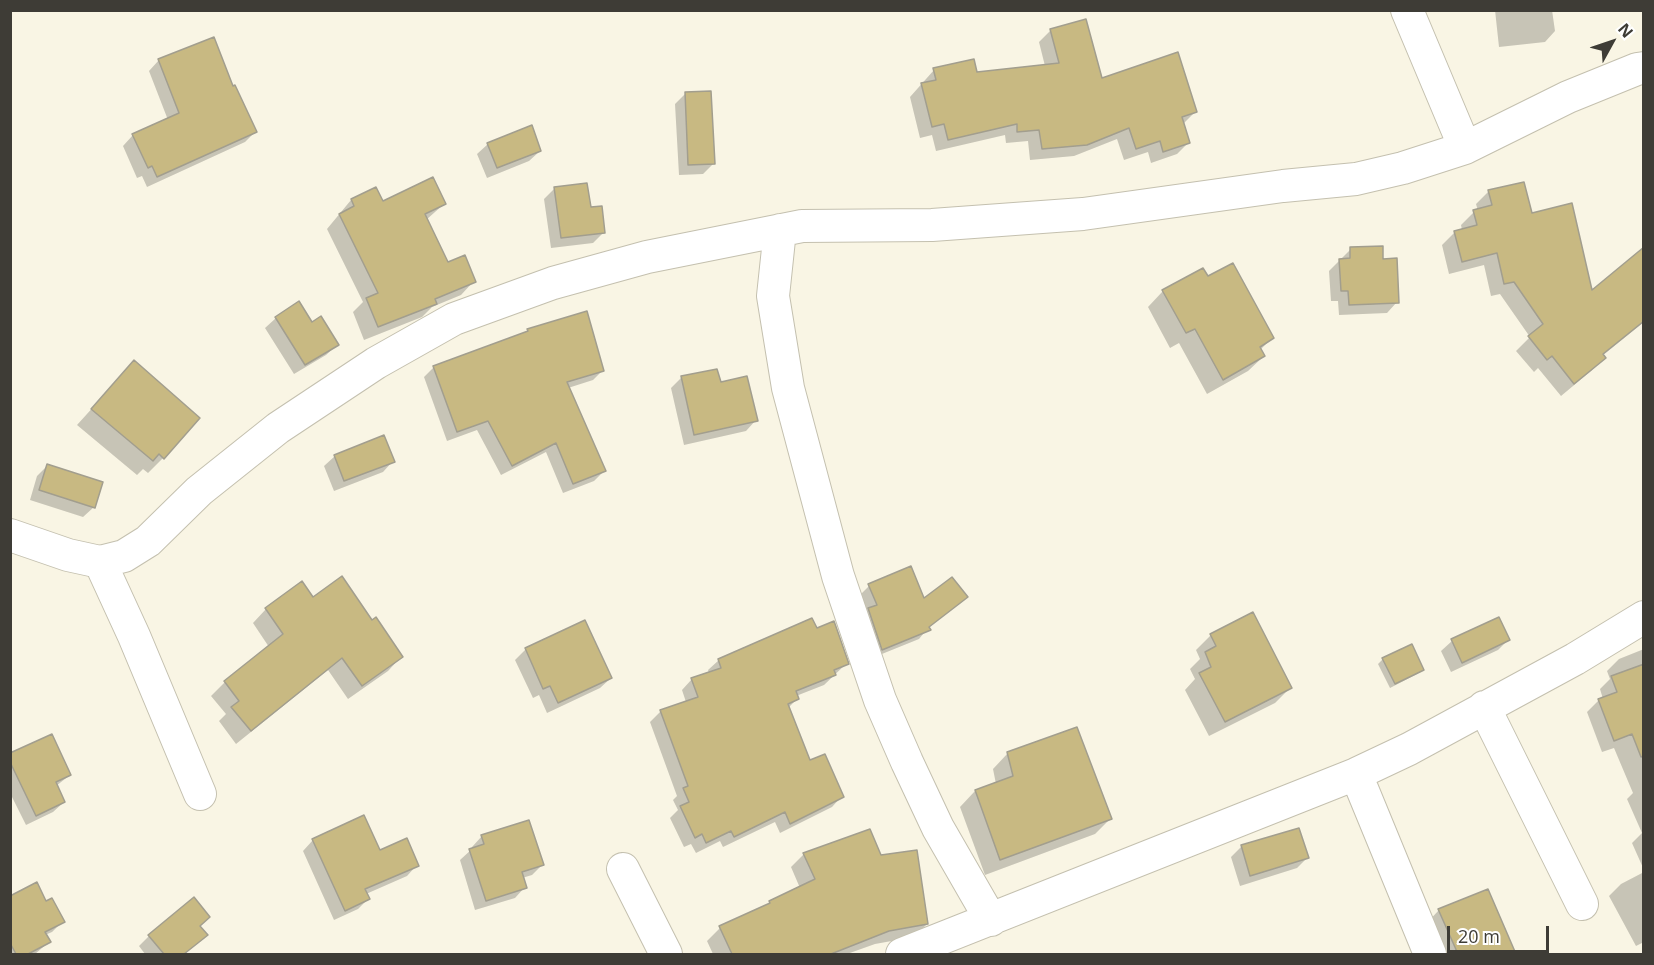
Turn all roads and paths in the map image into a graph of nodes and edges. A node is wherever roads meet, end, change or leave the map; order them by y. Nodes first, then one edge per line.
1 (1407, 10) edge
2 (1644, 68) edge
3 (1465, 147) junction
4 (780, 230) junction
5 (10, 535) edge
6 (100, 562) junction
7 (1644, 618) edge
8 (1484, 707) junction
9 (1356, 774) junction
10 (200, 794) dead end
11 (623, 869) dead end
12 (1582, 904) dead end
13 (991, 920) junction
14 (666, 954) edge
15 (902, 954) edge
16 (1430, 954) edge

1 - 3 street
2 - 3 street
3 - 4 street
4 - 6 street
4 - 13 street
5 - 6 street
6 - 10 street
7 - 8 street
8 - 9 street
8 - 12 street
9 - 13 street
9 - 16 street
11 - 14 street
13 - 15 street

